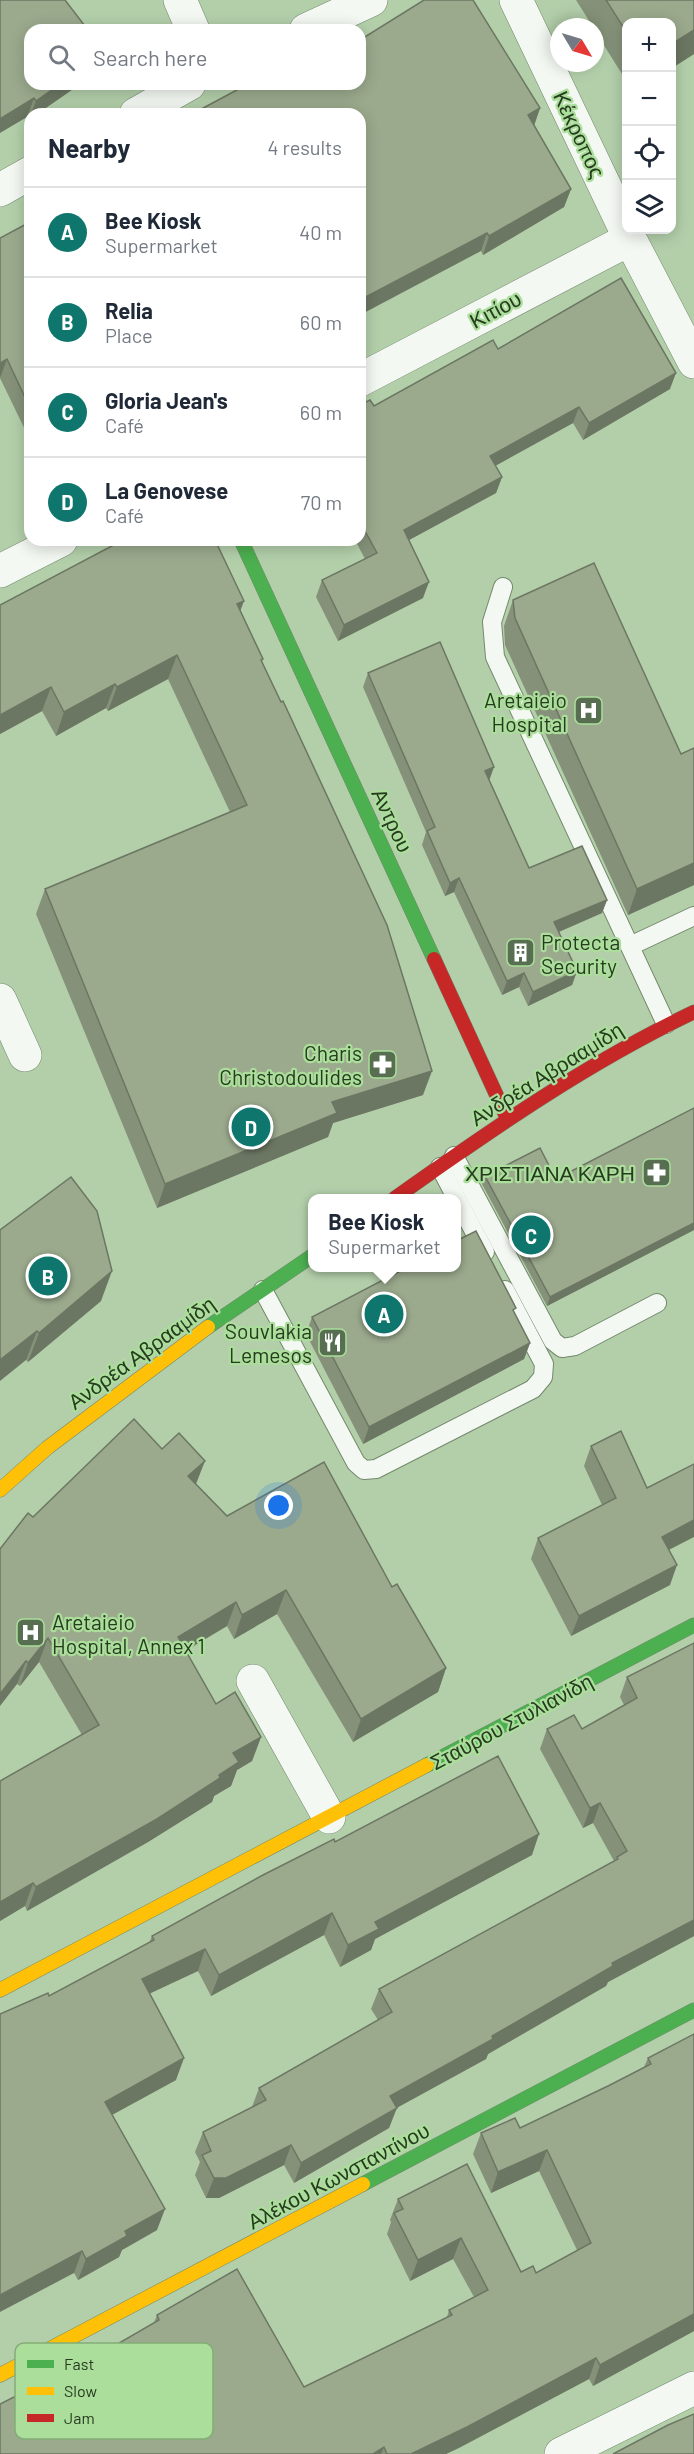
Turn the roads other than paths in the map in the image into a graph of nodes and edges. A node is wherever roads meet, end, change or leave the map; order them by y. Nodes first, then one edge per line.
1 (180, 0) edge
2 (371, 0) edge
3 (516, 0) edge
4 (190, 24) edge
5 (319, 24) edge
6 (178, 90) edge
7 (147, 108) edge
8 (24, 176) edge
9 (0, 190) edge
10 (630, 239) junction
11 (694, 362) edge
12 (366, 377) edge
13 (50, 546) edge
14 (244, 546) edge
15 (0, 572) edge
16 (503, 587) dead end
17 (694, 916) edge
18 (630, 946) junction
19 (0, 1000) edge
20 (694, 1012) edge
21 (666, 1024) junction
22 (24, 1055) dead end
23 (507, 1118) junction
24 (447, 1162) junction
25 (401, 1194) edge
26 (308, 1259) edge
27 (263, 1290) junction
28 (657, 1303) dead end
29 (0, 1490) edge
30 (694, 1625) edge
31 (253, 1681) dead end
32 (329, 1817) junction
33 (0, 1990) edge
34 (694, 2010) edge
35 (61, 2343) edge
36 (15, 2367) edge
37 (0, 2375) edge
38 (694, 2388) edge
39 (561, 2454) edge

1 - 4 street
2 - 5 street
3 - 10 street, Κέκροπος
6 - 7 street
8 - 9 street
10 - 11 street, Κέκροπος
10 - 12 street, Κιτίου
13 - 15 street
14 - 23 street, Αντρου
16 - 18 lane
17 - 18 lane
18 - 21 lane
19 - 22 street
20 - 21 street, Ανδρέα Αβρααμίδη
21 - 23 street, Ανδρέα Αβρααμίδη
23 - 24 street, Ανδρέα Αβρααμίδη
24 - 25 street, Ανδρέα Αβρααμίδη
24 - 27 lane
24 - 28 lane
26 - 27 street, Ανδρέα Αβρααμίδη
27 - 29 street, Ανδρέα Αβρααμίδη
30 - 32 street, Σταύρου Στυλιανίδη
31 - 32 street
32 - 33 street, Σταύρου Στυλιανίδη
34 - 35 street, Αλέκου Κωνσταντίνου
36 - 37 street, Αλέκου Κωνσταντίνου
38 - 39 street

